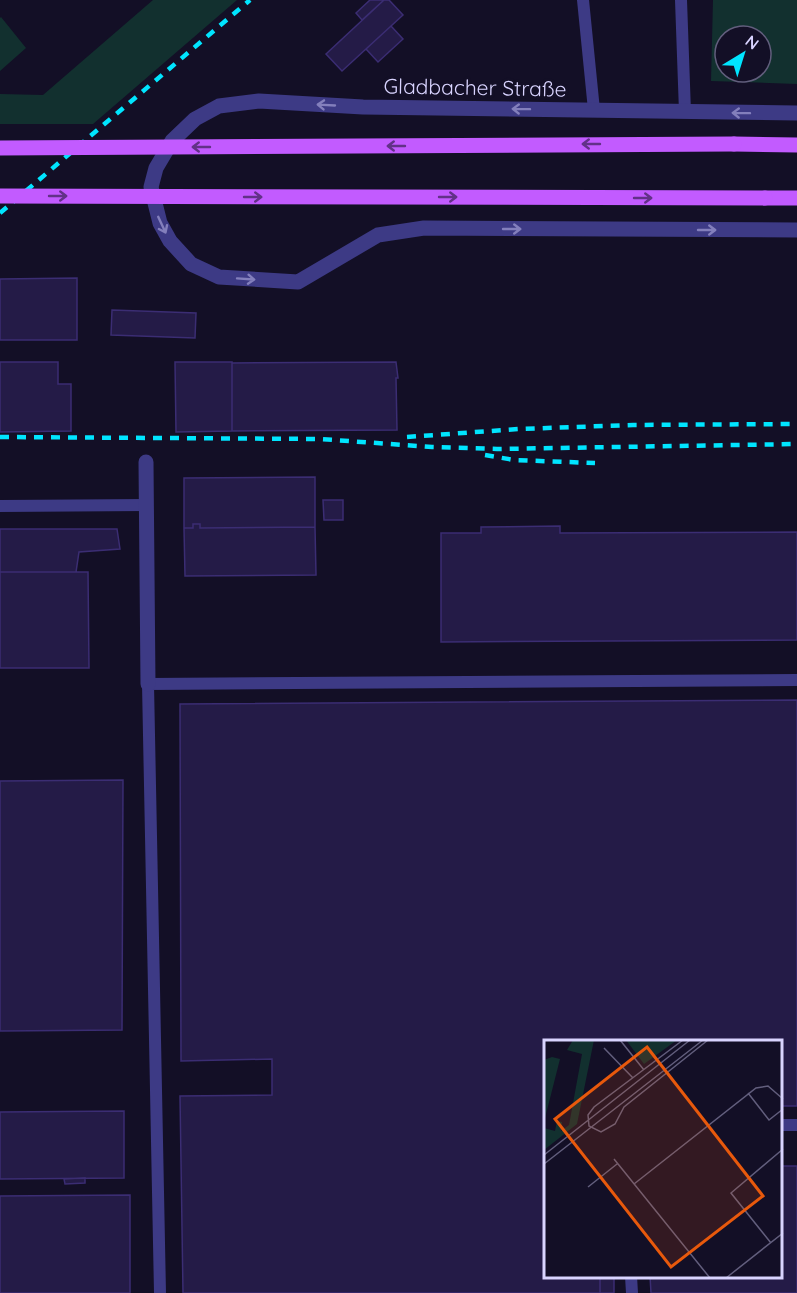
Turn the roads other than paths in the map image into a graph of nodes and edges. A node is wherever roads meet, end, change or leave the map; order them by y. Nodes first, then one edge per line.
1 (583, 0) edge
2 (681, 0) edge
3 (594, 110) junction
4 (685, 112) junction
5 (797, 113) edge
6 (797, 145) edge
7 (0, 148) edge
8 (0, 196) edge
9 (797, 198) edge
10 (797, 230) edge
11 (146, 462) dead end
12 (147, 505) junction
13 (0, 506) edge
14 (797, 680) edge
15 (148, 684) junction
16 (160, 1293) edge

1 - 3 lane
2 - 4 lane
3 - 4 street, Gladbacher Straße
3 -> 10 street, Gladbacher Straße
5 -> 4 street, Gladbacher Straße
6 -> 7 main road, bridge
8 -> 9 main road, bridge
11 - 12 street
12 - 13 lane
12 - 15 street
14 - 15 lane
15 - 16 lane

